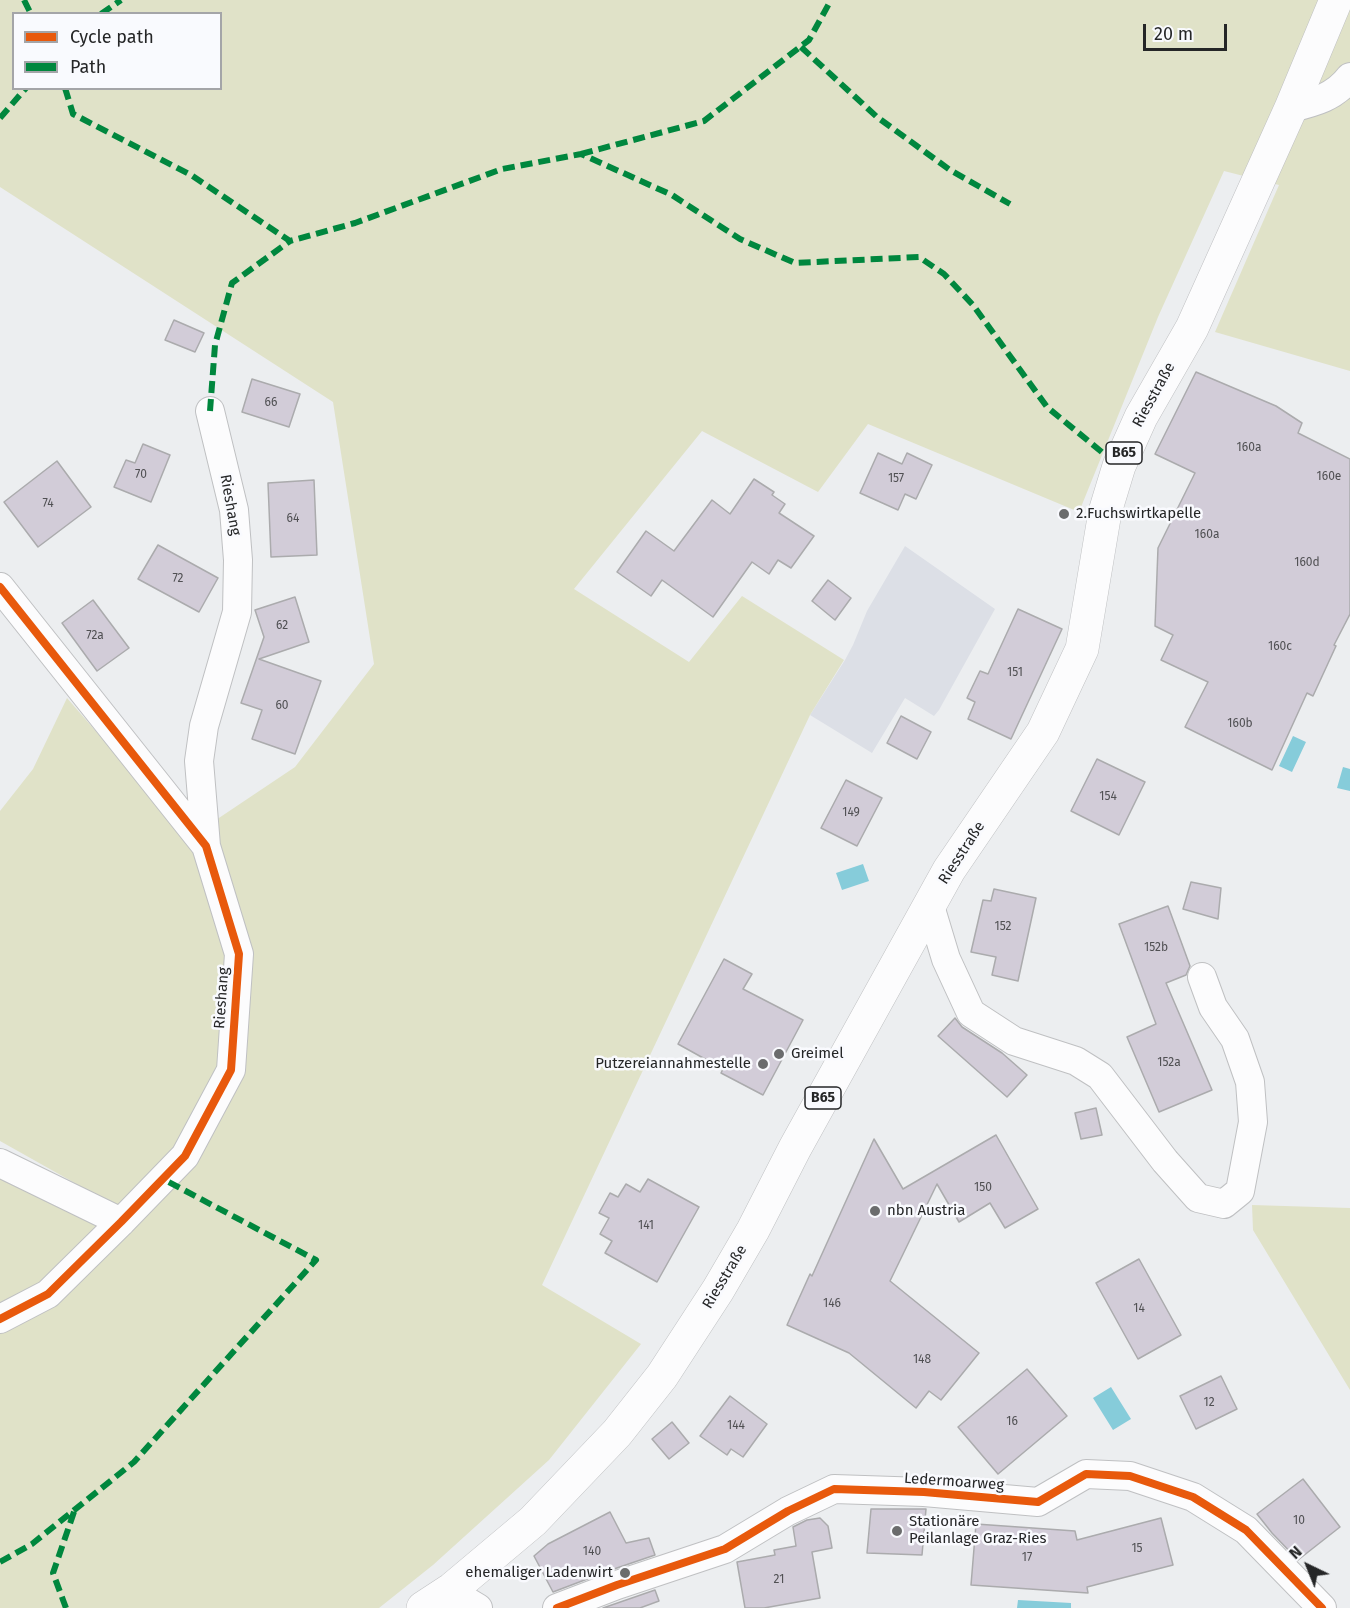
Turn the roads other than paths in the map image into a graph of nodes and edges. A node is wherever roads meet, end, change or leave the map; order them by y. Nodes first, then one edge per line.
1 (1336, 0) edge
2 (1350, 76) edge
3 (1291, 108) junction
4 (210, 411) dead end
5 (0, 587) edge
6 (11, 616) edge
7 (206, 846) junction
8 (930, 906) junction
9 (1202, 977) dead end
10 (0, 1163) edge
11 (121, 1222) junction
12 (0, 1319) edge
13 (452, 1589) junction
14 (423, 1608) edge
15 (478, 1608) edge
16 (557, 1608) edge
17 (1322, 1608) edge

1 - 3 main road, Riesstraße / B65
2 - 3 street
3 - 8 main road, Riesstraße / B65
4 - 7 street, Rieshang
5 - 6 street, Rieshang
6 - 7 street, Rieshang
7 - 11 street, Rieshang
8 - 9 street
8 - 13 main road, Riesstraße / B65
10 - 11 street
11 - 12 street, Rieshang
13 - 14 main road, Riesstraße / B65
13 - 15 street
16 - 17 street, Ledermoarweg

